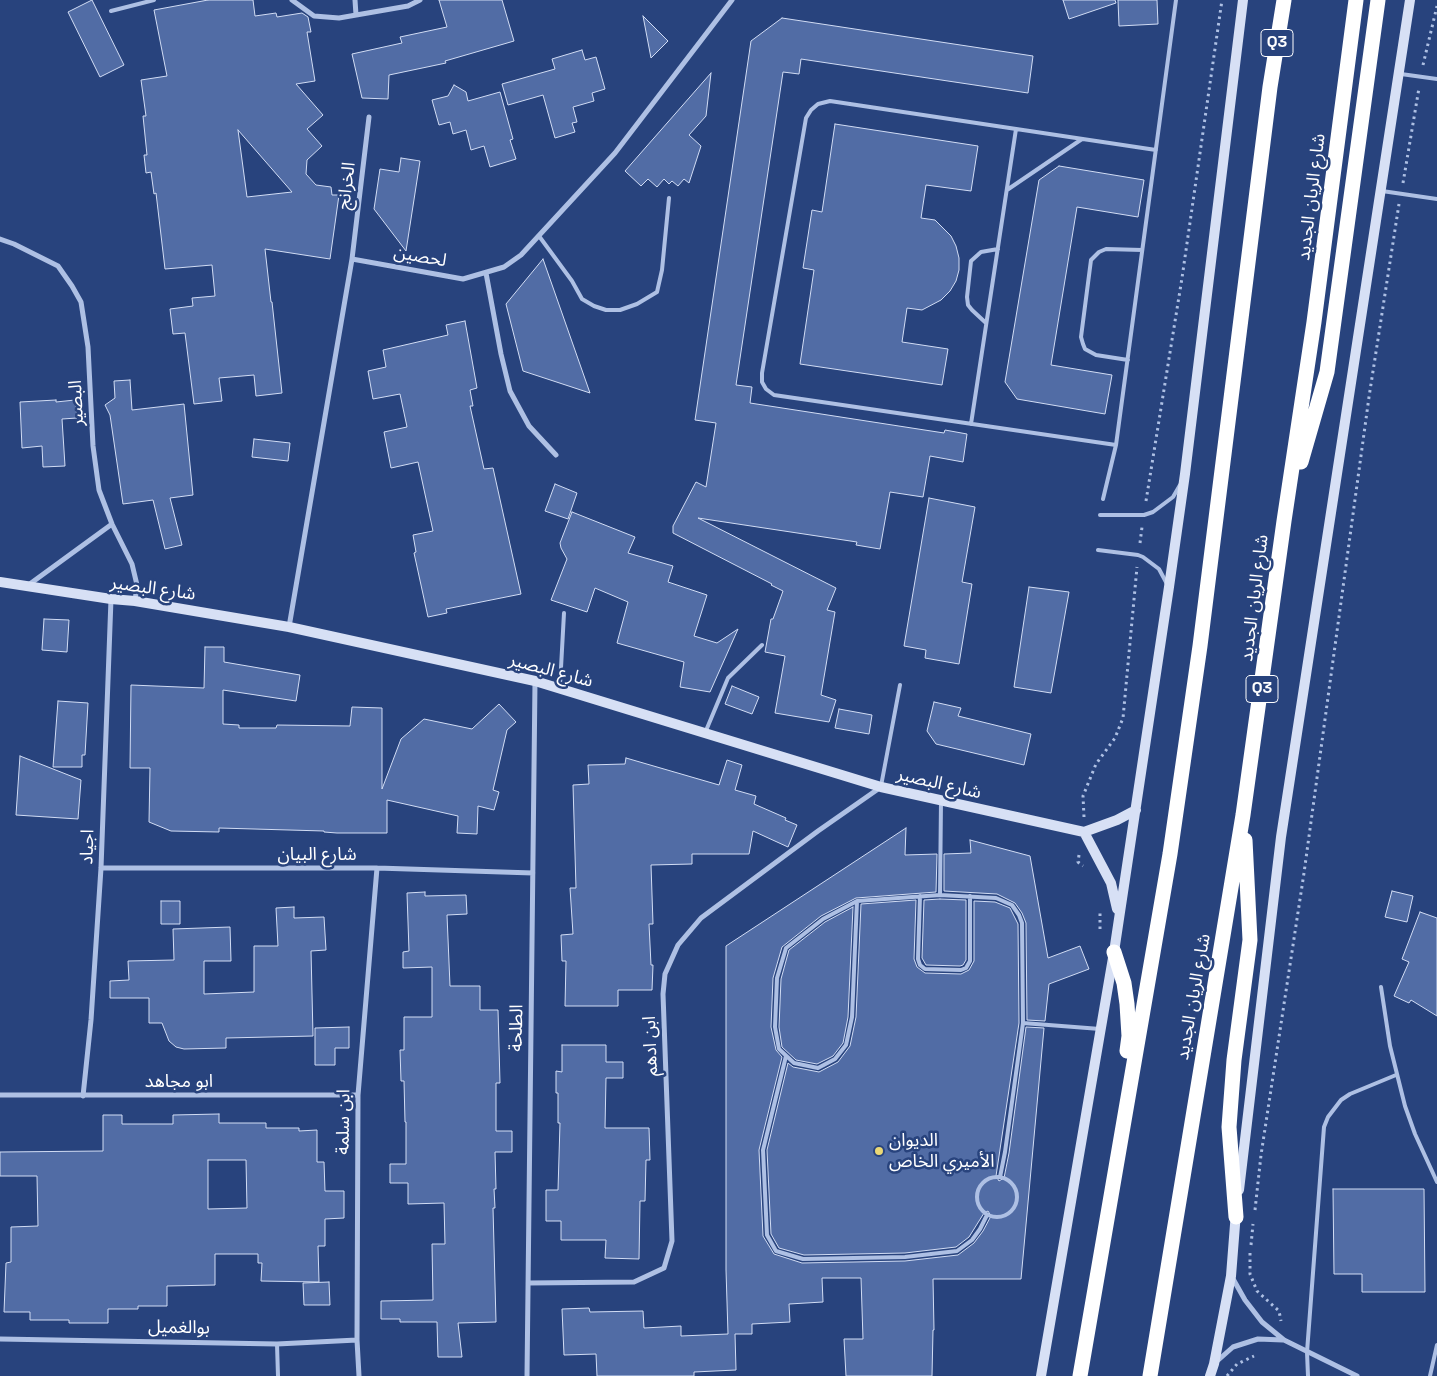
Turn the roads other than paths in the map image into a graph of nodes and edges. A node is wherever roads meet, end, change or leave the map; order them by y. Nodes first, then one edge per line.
1 (154, 0) edge
2 (292, 0) edge
3 (355, 0) edge
4 (420, 0) edge
5 (732, 0) edge
6 (1176, 0) edge
7 (1243, 0) edge
8 (1278, 0) edge
9 (1284, 0) edge
10 (1356, 0) edge
11 (1378, 0) edge
12 (1410, 0) edge
13 (111, 11) dead end
14 (356, 16) junction
15 (1398, 74) junction
16 (1437, 79) edge
17 (1270, 87) junction
18 (369, 117) dead end
19 (1016, 129) junction
20 (1082, 139) junction
21 (1156, 150) junction
22 (1006, 190) junction
23 (1380, 191) junction
24 (669, 198) dead end
25 (1437, 199) edge
26 (539, 236) junction
27 (0, 239) edge
28 (998, 249) junction
29 (1142, 250) junction
30 (352, 258) junction
31 (486, 273) junction
32 (986, 324) junction
33 (1128, 360) junction
34 (971, 424) junction
35 (1116, 445) junction
36 (556, 455) dead end
37 (1185, 474) junction
38 (1103, 498) dead end
39 (1100, 514) dead end
40 (1284, 521) junction
41 (112, 524) junction
42 (1098, 550) dead end
43 (0, 582) edge
44 (26, 586) junction
45 (1169, 587) junction
46 (111, 599) junction
47 (135, 601) junction
48 (564, 613) dead end
49 (288, 627) junction
50 (762, 645) dead end
51 (535, 681) junction
52 (900, 685) dead end
53 (560, 689) junction
54 (705, 733) junction
55 (881, 787) junction
56 (941, 801) junction
57 (1136, 810) junction
58 (1244, 815) junction
59 (1084, 832) junction
60 (101, 868) junction
61 (377, 868) junction
62 (533, 873) junction
63 (940, 894) junction
64 (920, 896) junction
65 (970, 896) junction
66 (857, 901) junction
67 (1118, 914) junction
68 (1114, 952) junction
69 (1381, 987) dead end
70 (1023, 1022) junction
71 (1100, 1029) junction
72 (786, 1056) junction
73 (1396, 1075) junction
74 (0, 1095) edge
75 (358, 1095) junction
76 (83, 1096) junction
77 (1000, 1176) junction
78 (1437, 1182) edge
79 (1109, 1207) junction
80 (987, 1215) junction
81 (1236, 1217) junction
82 (1231, 1276) junction
83 (528, 1283) junction
84 (0, 1339) edge
85 (357, 1340) junction
86 (1284, 1340) junction
87 (277, 1344) junction
88 (1437, 1345) edge
89 (1307, 1352) junction
90 (1214, 1364) junction
91 (278, 1376) edge
92 (359, 1376) edge
93 (527, 1376) edge
94 (1041, 1376) edge
95 (1080, 1376) edge
96 (1150, 1376) edge
97 (1210, 1376) edge
98 (1308, 1376) edge
99 (1357, 1376) edge
100 (1430, 1376) edge

1 - 13 lane
2 - 14 street
3 - 14 street
4 - 14 street
5 - 26 street, لحصين
6 - 21 lane
7 - 37 street
8 - 17 highway
9 - 17 highway, Q3
10 - 40 highway, شارع الريان الجديد / Q3
11 - 40 highway
12 - 15 street
15 - 16 lane
15 - 23 street
17 - 79 highway, Q3
18 - 30 street, الخرانج
19 - 20 lane
19 - 22 lane
19 - 34 lane
20 - 21 lane
20 - 22 lane
21 - 29 lane
22 - 28 lane
23 - 25 lane
23 - 81 street
24 - 26 lane
26 - 31 street, لحصين
27 - 41 street, البصير
28 - 32 lane
28 - 32 lane
29 - 33 lane
29 - 33 lane
30 - 31 street, لحصين
30 - 49 street
31 - 36 street
32 - 34 lane
33 - 35 lane
34 - 35 lane
35 - 38 lane
37 - 39 lane
37 - 45 street
40 - 58 highway, شارع الريان الجديد / Q3
41 - 44 street
41 - 47 street, البصير
42 - 45 lane
43 - 44 street, شارع البصير
44 - 46 street, شارع البصير
45 - 57 street
46 - 47 street, شارع البصير
46 - 60 street, اجياد
47 - 49 street, شارع البصير
48 - 53 lane
49 - 51 street, شارع البصير
50 - 54 lane
51 - 53 street, شارع البصير
51 - 62 street, الطلحة
52 - 55 lane
53 - 54 street, شارع البصير
54 - 55 street, شارع البصير
55 - 56 street, شارع البصير
55 - 83 street, ابن ادهم
56 - 59 street, شارع البصير
56 - 63 lane
57 - 59 street
57 - 67 street
58 - 81 highway
58 - 96 highway, شارع الريان الجديد / Q3
59 - 67 street
60 - 61 street, شارع البيان
60 - 76 street, اجياد
61 - 62 street, شارع البيان
61 - 75 street, ابن سلمة
62 - 83 street, الطلحة
63 - 64 lane
63 - 65 lane
64 - 65 lane
64 - 66 lane
65 - 70 lane
66 - 72 lane
66 - 72 lane
67 - 68 street
68 - 71 street
68 - 79 highway
69 - 73 lane
70 - 71 lane
70 - 77 lane
71 - 94 street
72 - 80 lane
73 - 78 lane
73 - 89 lane
74 - 76 street, ابو مجاهد
75 - 76 street, ابو مجاهد
75 - 85 street, ابن سلمة
77 - 80 lane
77 - 80 lane
79 - 95 highway, Q3
81 - 82 street
82 - 86 street
82 - 90 street
83 - 93 street, الطلحة
84 - 87 street, بوالغميل
85 - 87 street, بوالغميل
85 - 92 street, ابن سلمة
86 - 89 street
86 - 90 street
87 - 91 lane
88 - 100 lane
89 - 98 lane
89 - 99 street
90 - 97 street

